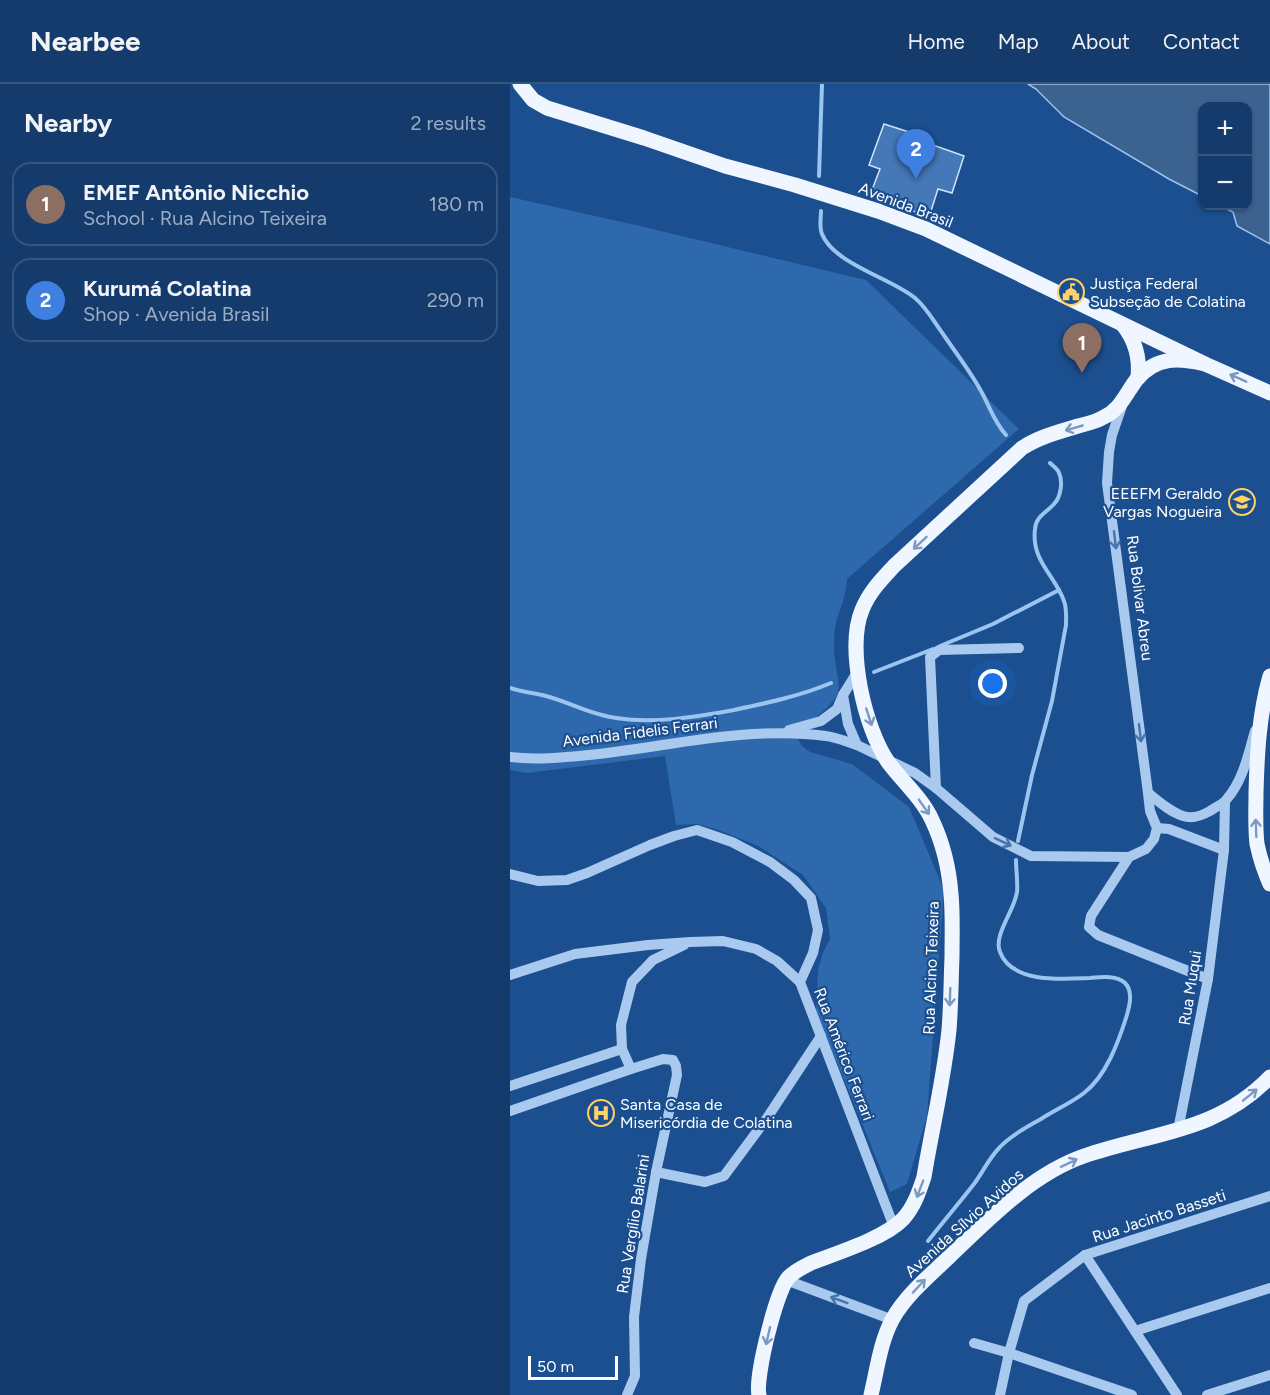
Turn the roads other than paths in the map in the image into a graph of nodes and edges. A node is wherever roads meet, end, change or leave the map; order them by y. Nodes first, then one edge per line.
1 (520, 84) edge
2 (1121, 323) junction
3 (1205, 364) junction
4 (1138, 378) junction
5 (1270, 393) edge
6 (1124, 400) junction
7 (1019, 648) dead end
8 (858, 671) junction
9 (1268, 684) edge
10 (843, 695) junction
11 (774, 734) junction
12 (857, 745) junction
13 (510, 758) edge
14 (888, 761) junction
15 (936, 788) junction
16 (1148, 793) junction
17 (1225, 802) junction
18 (1184, 816) junction
19 (1157, 828) junction
20 (1169, 829) junction
21 (1224, 850) junction
22 (1129, 857) junction
23 (510, 874) edge
24 (1270, 884) edge
25 (690, 942) junction
26 (510, 975) edge
27 (1208, 979) junction
28 (800, 982) junction
29 (821, 1036) junction
30 (622, 1049) junction
31 (631, 1069) junction
32 (1270, 1077) edge
33 (510, 1086) edge
34 (510, 1111) edge
35 (1178, 1130) junction
36 (656, 1172) junction
37 (1270, 1196) edge
38 (894, 1227) junction
39 (1085, 1255) junction
40 (786, 1280) junction
41 (1270, 1288) edge
42 (893, 1320) junction
43 (1135, 1330) junction
44 (974, 1343) dead end
45 (1009, 1353) junction
46 (1270, 1375) edge
47 (627, 1395) edge
48 (759, 1395) edge
49 (871, 1395) edge
50 (1000, 1395) edge
51 (1132, 1395) edge
52 (1177, 1395) edge
53 (1207, 1395) edge

1 - 2 main road, Avenida Brasil
2 - 3 main road, Avenida Brasil
2 - 4 main road
3 - 4 main road, Rua Bolivar Abreu
5 -> 3 main road, Avenida Brasil
4 - 6 main road, Rua Bolivar Abreu
6 -> 8 main road, Rua Alcino Teixeira
6 -> 16 street, Rua Bolivar Abreu
7 - 15 street
8 - 10 street, Avenida Fidelis Ferrari
8 -> 14 main road, Rua Alcino Teixeira
9 - 17 street
24 -> 9 main road
10 - 11 street, Avenida Fidelis Ferrari
10 - 12 street
11 - 12 street, Avenida Fidelis Ferrari
11 - 13 street, Avenida Fidelis Ferrari
12 - 14 street, Avenida Fidelis Ferrari
14 - 15 street, Avenida Fidelis Ferrari
14 -> 38 main road, Rua Alcino Teixeira
15 -> 22 street, Avenida Fidelis Ferrari
16 - 18 street
16 - 19 street, Rua Bolivar Abreu
17 - 18 street
17 - 21 street, Rua Muqui
18 - 20 street
19 - 20 street
19 - 22 street
20 - 21 street
21 - 27 street, Rua Muqui
22 - 27 street
23 - 28 street, Rua Américo Ferrari
25 - 26 street
25 - 28 street
25 - 30 street
27 - 35 street, Rua Muqui
28 - 29 street, Rua Américo Ferrari
29 - 36 street
29 - 38 street, Rua Américo Ferrari
30 - 31 street
30 - 33 street
31 - 34 street
31 - 36 street, Rua Vergílio Balarini
35 -> 32 main road, Avenida Sílvio Avidos
42 -> 35 main road, Avenida Sílvio Avidos
36 - 47 street, Rua Vergílio Balarini
37 - 39 street, Rua Jacinto Basseti
38 - 40 main road, Rua Alcino Teixeira
39 - 43 street
39 - 45 street, Rua Jacinto Basseti
42 -> 40 street
40 -> 48 main road
41 - 43 street
42 - 49 main road, Avenida Sílvio Avidos
43 - 52 street
44 - 45 street
45 - 50 street, Rua Jacinto Basseti
45 - 51 street
46 - 53 street

